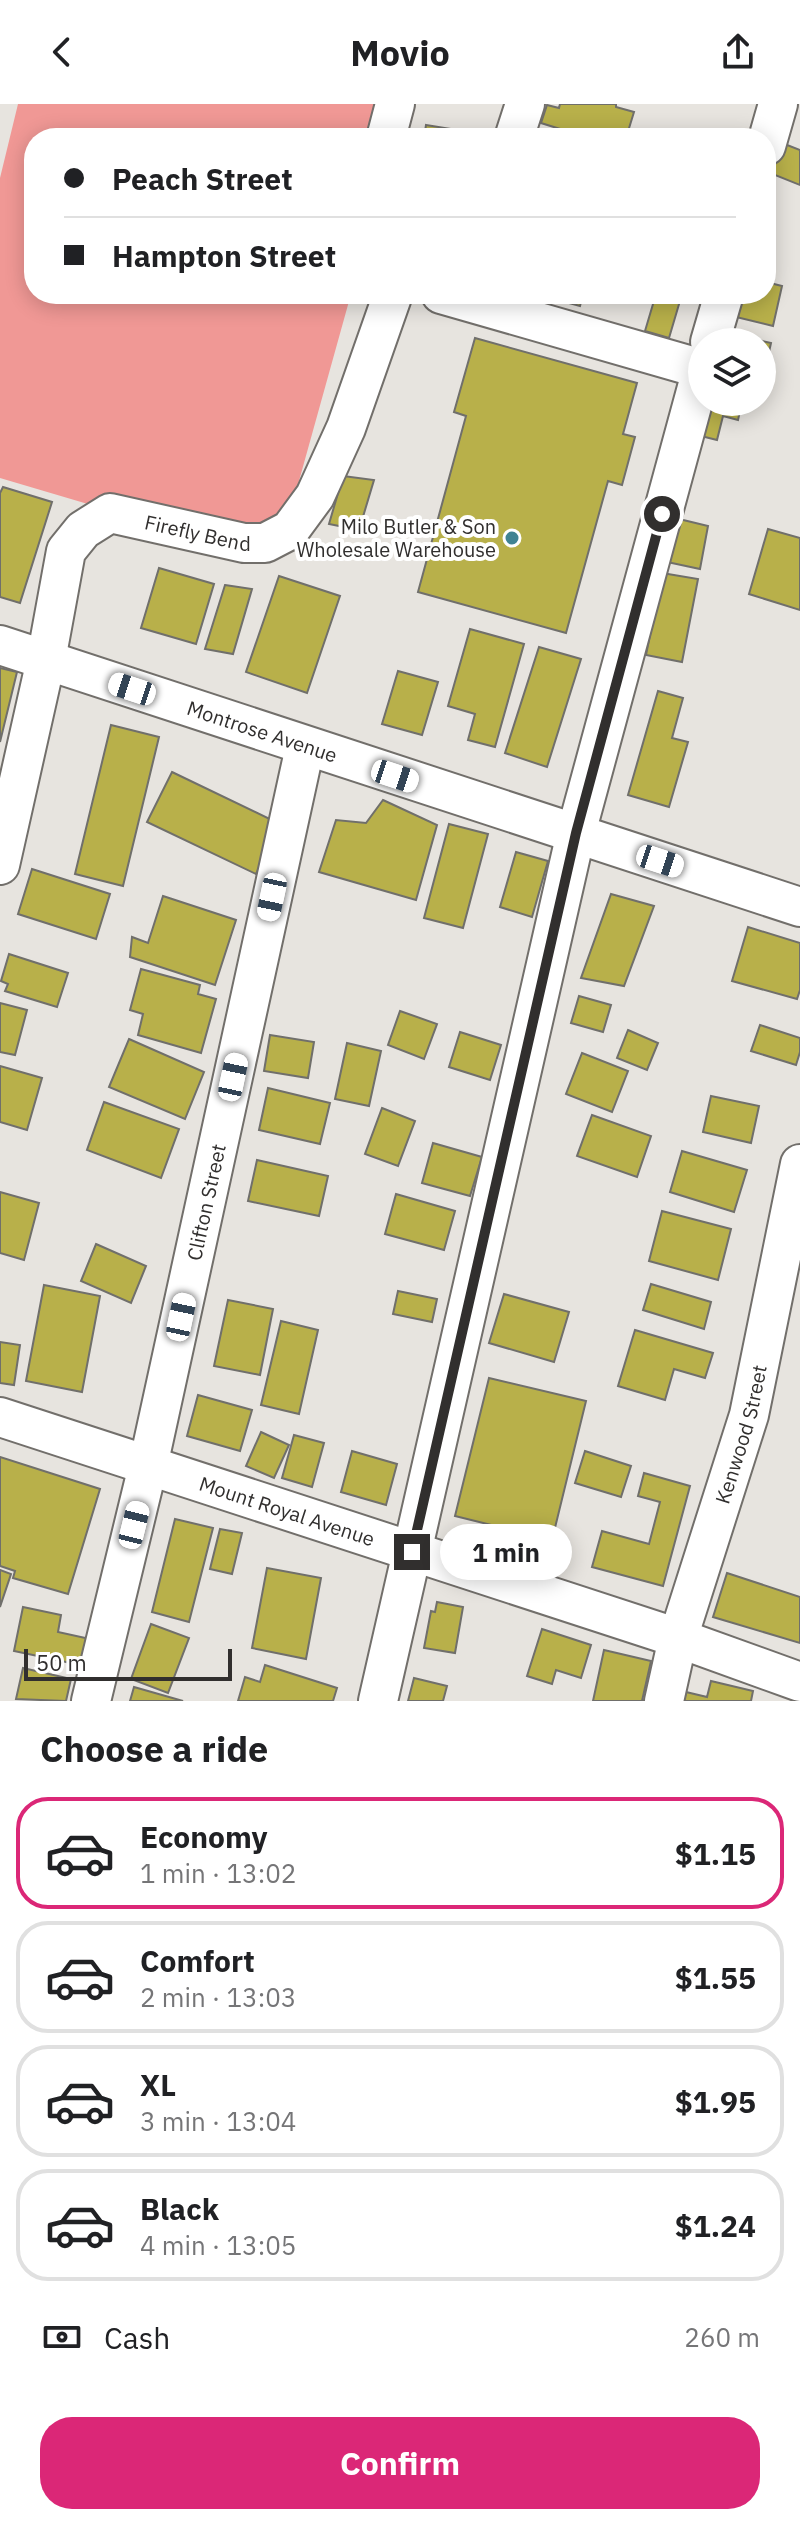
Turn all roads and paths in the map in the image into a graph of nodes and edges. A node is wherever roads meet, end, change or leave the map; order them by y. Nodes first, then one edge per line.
1 (395, 104) edge
2 (525, 104) edge
3 (778, 104) edge
4 (389, 128) edge
5 (517, 128) edge
6 (771, 128) edge
7 (389, 304) edge
8 (483, 304) edge
9 (721, 304) edge
10 (714, 328) edge
11 (688, 365) edge
12 (689, 416) edge
13 (0, 645) edge
14 (46, 660) junction
15 (305, 747) junction
16 (576, 833) junction
17 (0, 865) edge
18 (800, 907) edge
19 (800, 1164) edge
20 (0, 1417) edge
21 (148, 1466) junction
22 (412, 1552) junction
23 (678, 1638) junction
24 (800, 1682) edge
25 (91, 1701) edge
26 (378, 1701) edge
27 (664, 1701) edge

1 - 4 street
2 - 5 street
3 - 6 street
7 - 14 street, Firefly Bend
8 - 11 street
9 - 10 street
12 - 16 street
13 - 14 street, Montrose Avenue
14 - 15 street, Montrose Avenue
14 - 17 street
15 - 16 street, Montrose Avenue
15 - 21 street, Clifton Street
16 - 18 street, Montrose Avenue
16 - 22 street
19 - 23 street, Kenwood Street
20 - 21 street, Mount Royal Avenue
21 - 22 street, Mount Royal Avenue
21 - 25 street, Clifton Street
22 - 23 street, Mount Royal Avenue
22 - 26 street
23 - 24 street, Mount Royal Avenue
23 - 27 street, Kenwood Street

